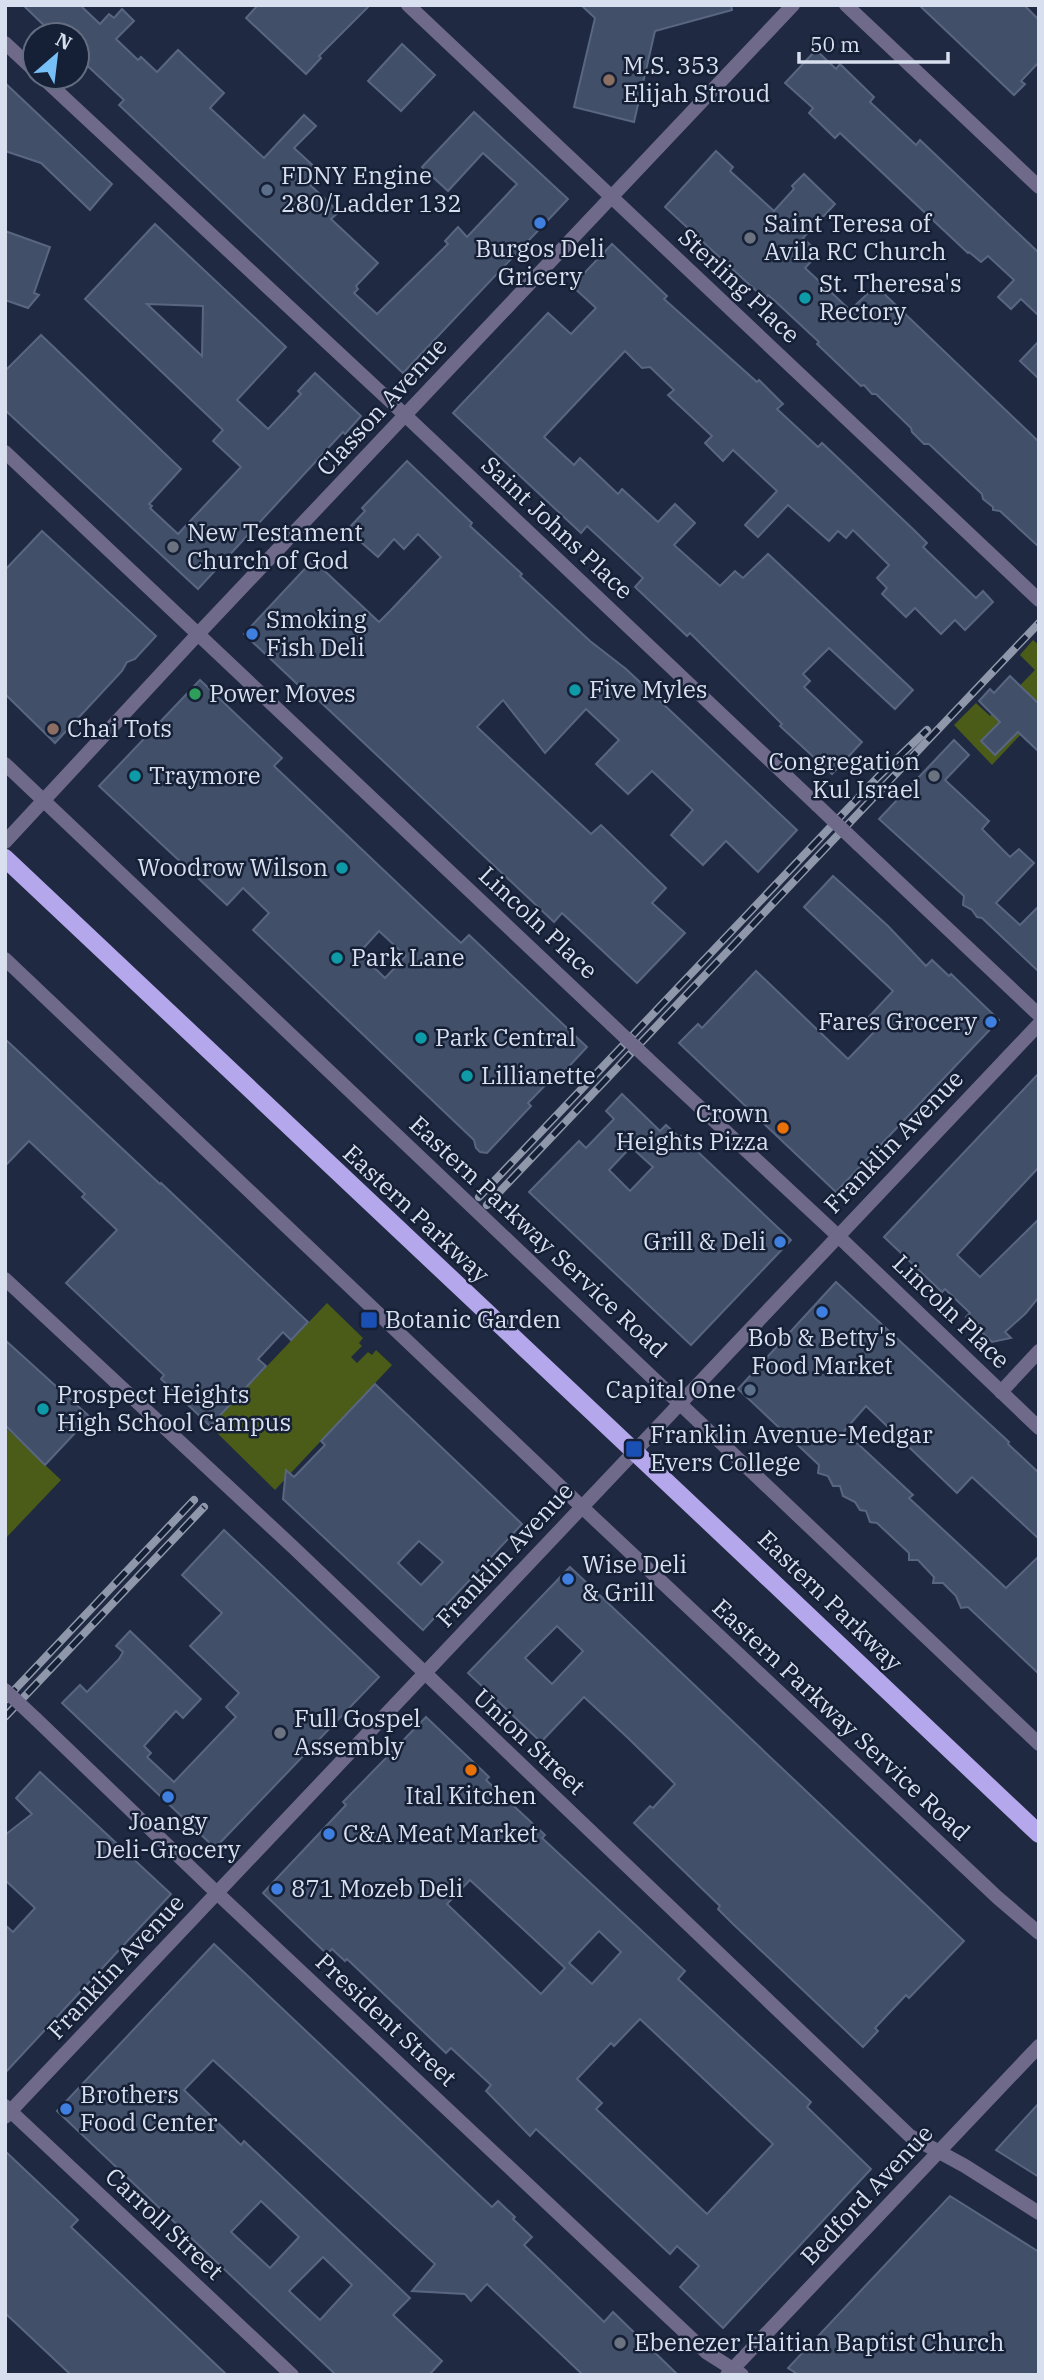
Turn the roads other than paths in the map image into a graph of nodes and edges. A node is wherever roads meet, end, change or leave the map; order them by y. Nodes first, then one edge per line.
1 (408, 5) edge
2 (793, 5) edge
3 (846, 5) edge
4 (5, 43) edge
5 (21, 58) edge
6 (57, 91) edge
7 (1039, 187) edge
8 (611, 197) junction
9 (405, 416) junction
10 (5, 452) edge
11 (1035, 597) edge
12 (198, 634) junction
13 (5, 764) edge
14 (44, 801) junction
15 (5, 842) edge
16 (5, 858) edge
17 (5, 958) edge
18 (1039, 1015) edge
19 (1039, 1024) edge
20 (837, 1235) junction
21 (5, 1279) edge
22 (1039, 1350) edge
23 (1001, 1392) junction
24 (681, 1403) junction
25 (1039, 1427) edge
26 (634, 1451) junction
27 (582, 1507) junction
28 (424, 1674) junction
29 (5, 1690) edge
30 (1039, 1744) edge
31 (1039, 1834) edge
32 (217, 1893) junction
33 (1039, 1933) edge
34 (1039, 2046) edge
35 (7, 2112) edge
36 (938, 2152) junction
37 (1039, 2213) edge
38 (734, 2373) edge
39 (292, 2375) edge

1 - 8 street, Sterling Place
2 - 8 street, Classon Avenue
3 - 7 street
4 - 5 street
6 - 9 street, Saint Johns Place
8 - 9 street, Classon Avenue
8 - 11 street, Sterling Place
9 - 12 street, Classon Avenue
9 - 18 street, Saint Johns Place, bridge
10 - 12 street, Lincoln Place
12 - 14 street, Classon Avenue
12 - 20 street, Lincoln Place, bridge
13 - 14 street, Eastern Parkway Service Road
14 - 15 street, Classon Avenue
14 - 24 street, Eastern Parkway Service Road
16 - 26 main road, Eastern Parkway
17 - 27 street, Eastern Parkway Service Road
19 - 20 street, Franklin Avenue
20 - 23 street, Lincoln Place
20 - 24 street, Franklin Avenue
21 - 28 street, Union Street
22 - 23 street
23 - 25 street, Lincoln Place
24 - 26 street, Franklin Avenue
24 - 30 street, Eastern Parkway Service Road
26 - 27 street, Franklin Avenue
26 - 31 main road, Eastern Parkway
27 - 28 street, Franklin Avenue
27 - 33 street, Eastern Parkway Service Road
28 - 32 street, Franklin Avenue
28 - 36 street, Union Street
29 - 32 street, President Street, bridge
32 - 35 street, Franklin Avenue
32 - 38 street, President Street
34 - 36 street, Bedford Avenue
35 - 39 street, Carroll Street
36 - 37 street, Union Street
36 - 38 street, Bedford Avenue

